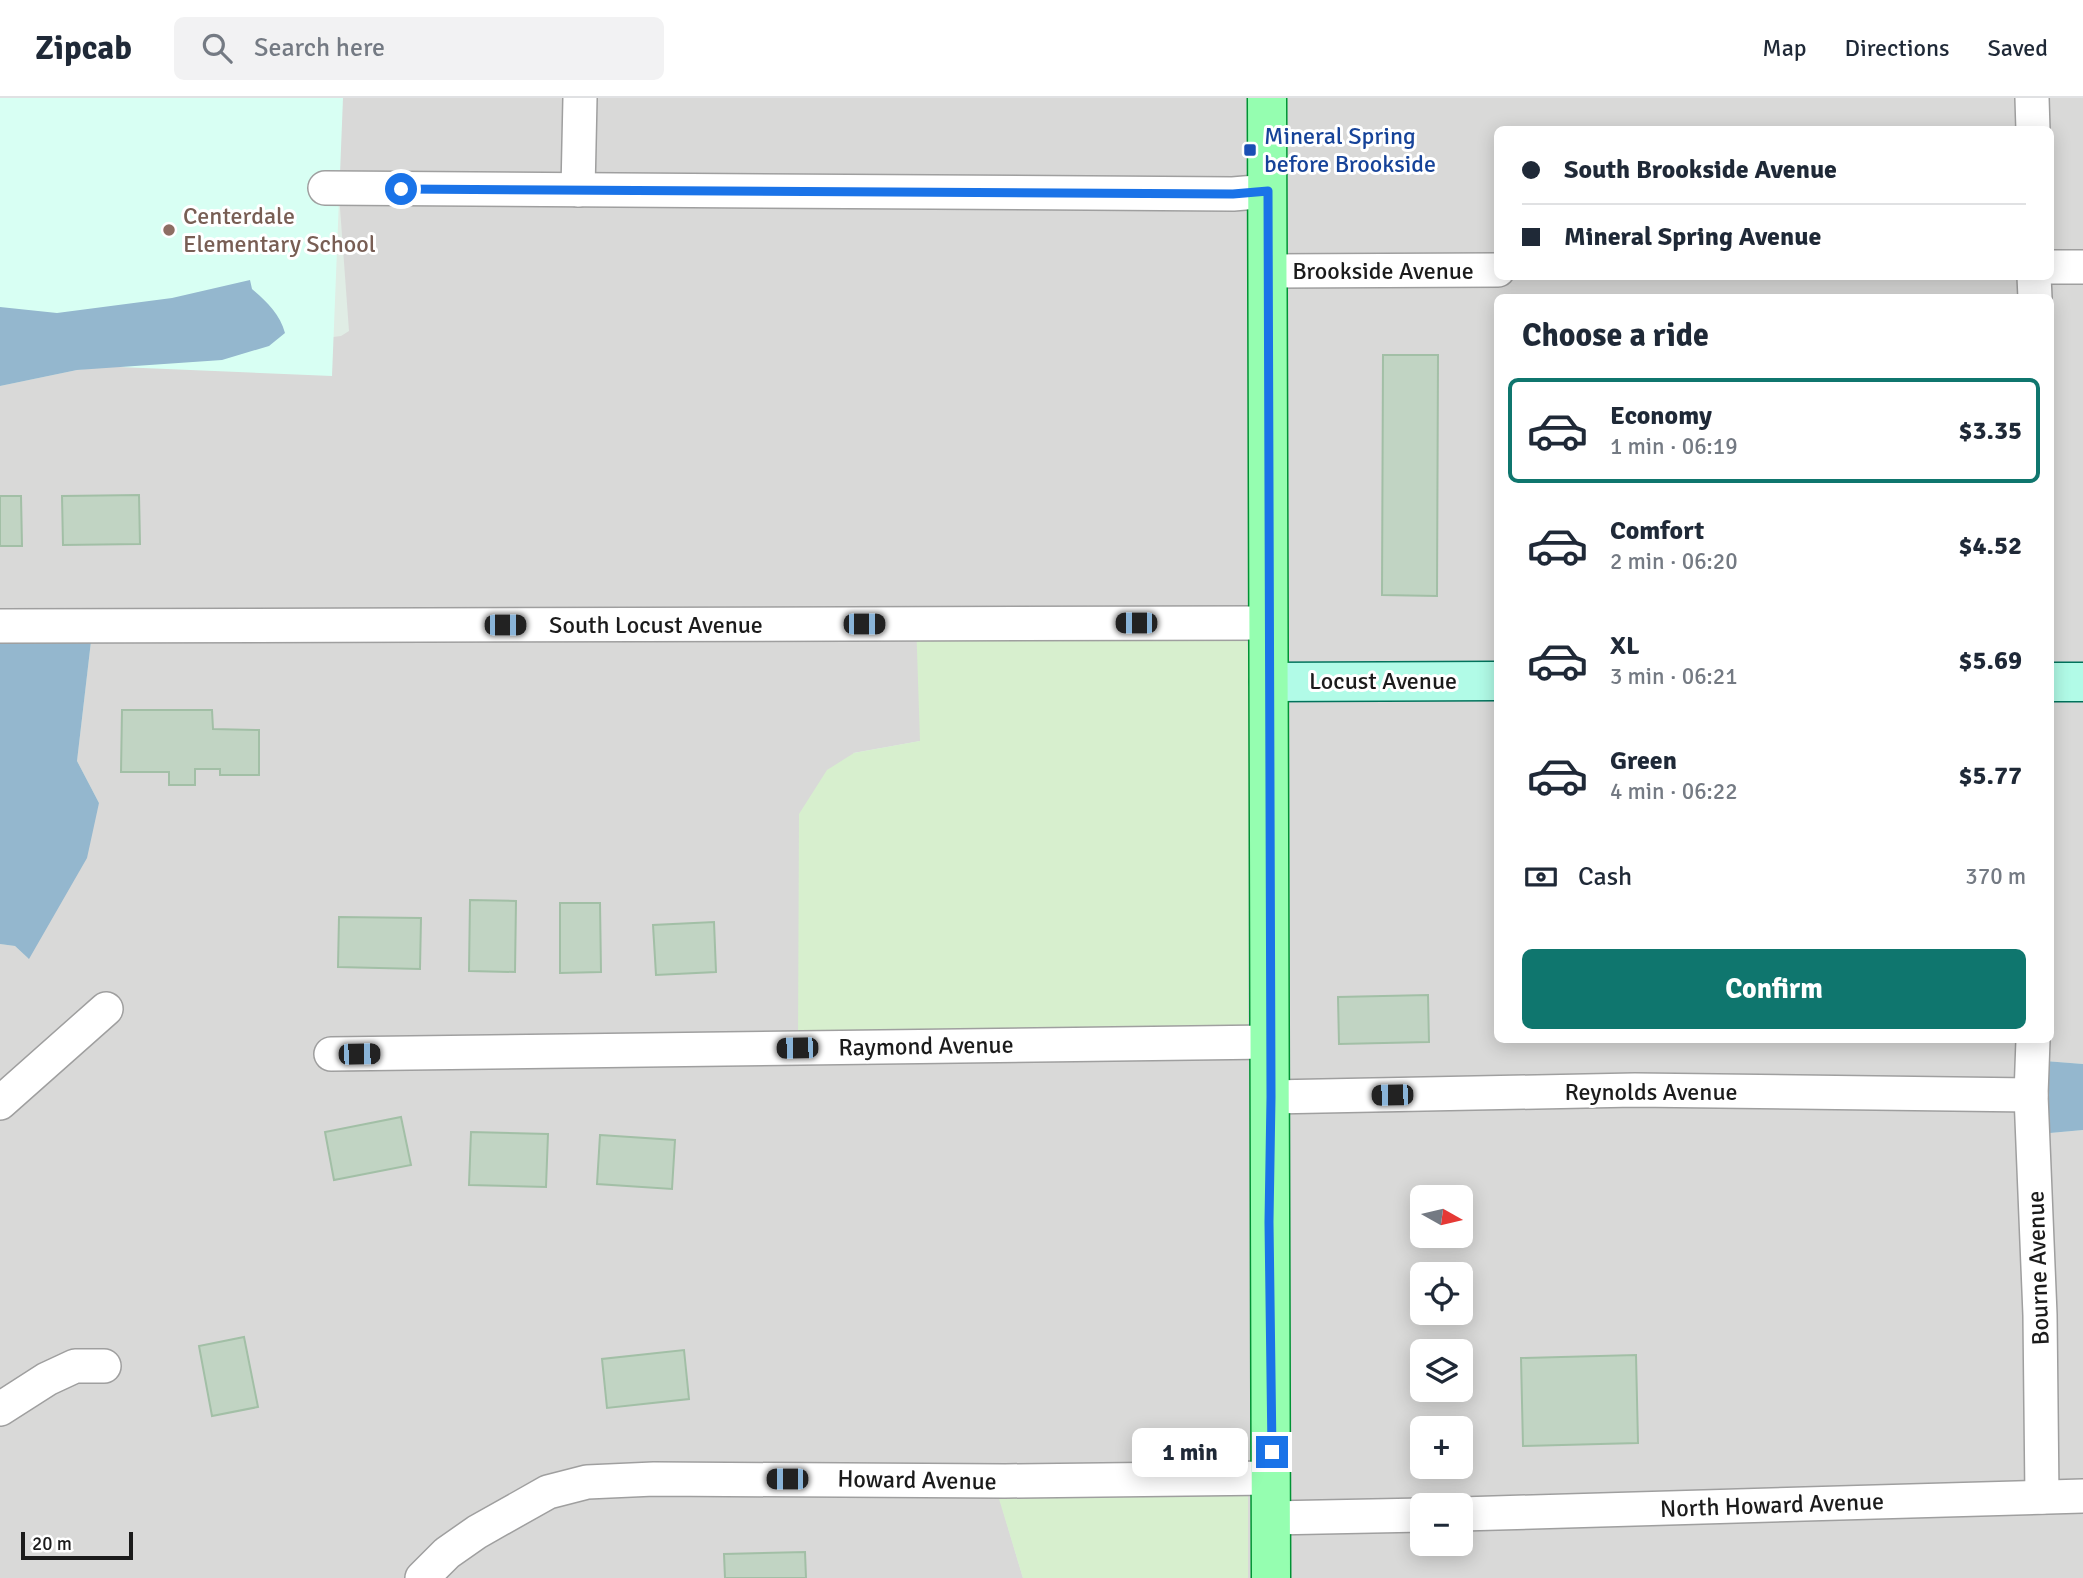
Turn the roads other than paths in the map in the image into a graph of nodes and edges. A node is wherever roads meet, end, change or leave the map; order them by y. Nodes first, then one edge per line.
1 (580, 98) edge
2 (1267, 98) edge
3 (2032, 98) edge
4 (2033, 126) edge
5 (325, 188) dead end
6 (578, 190) junction
7 (1268, 191) junction
8 (2054, 267) edge
9 (2083, 267) edge
10 (1494, 270) edge
11 (1268, 271) junction
12 (1269, 623) junction
13 (0, 626) edge
14 (1494, 681) edge
15 (2083, 681) edge
16 (1269, 682) junction
17 (2054, 682) edge
18 (106, 1009) dead end
19 (1270, 1042) junction
20 (2033, 1043) edge
21 (331, 1054) dead end
22 (2031, 1096) junction
23 (1271, 1097) junction
24 (0, 1103) edge
25 (104, 1366) dead end
26 (0, 1409) edge
27 (1272, 1478) junction
28 (2083, 1496) edge
29 (2042, 1497) junction
30 (1410, 1514) edge
31 (1473, 1514) edge
32 (1271, 1518) junction
33 (422, 1578) edge
34 (1271, 1578) edge

1 - 6 street
2 - 7 main road
3 - 4 street
5 - 6 street
6 - 7 street
7 - 11 main road
8 - 9 street
10 - 11 street, Brookside Avenue
11 - 12 main road
12 - 13 street, South Locust Avenue
12 - 16 main road
14 - 16 street, Locust Avenue
15 - 17 street
16 - 19 main road
18 - 24 street
19 - 21 street, Raymond Avenue
19 - 23 main road
20 - 22 street, Bourne Avenue
22 - 23 street, Reynolds Avenue
22 - 29 street, Bourne Avenue
23 - 27 main road
25 - 26 street
27 - 32 main road
27 - 33 street, Howard Avenue
28 - 29 street, North Howard Avenue
29 - 31 street, North Howard Avenue
30 - 32 street
32 - 34 main road

